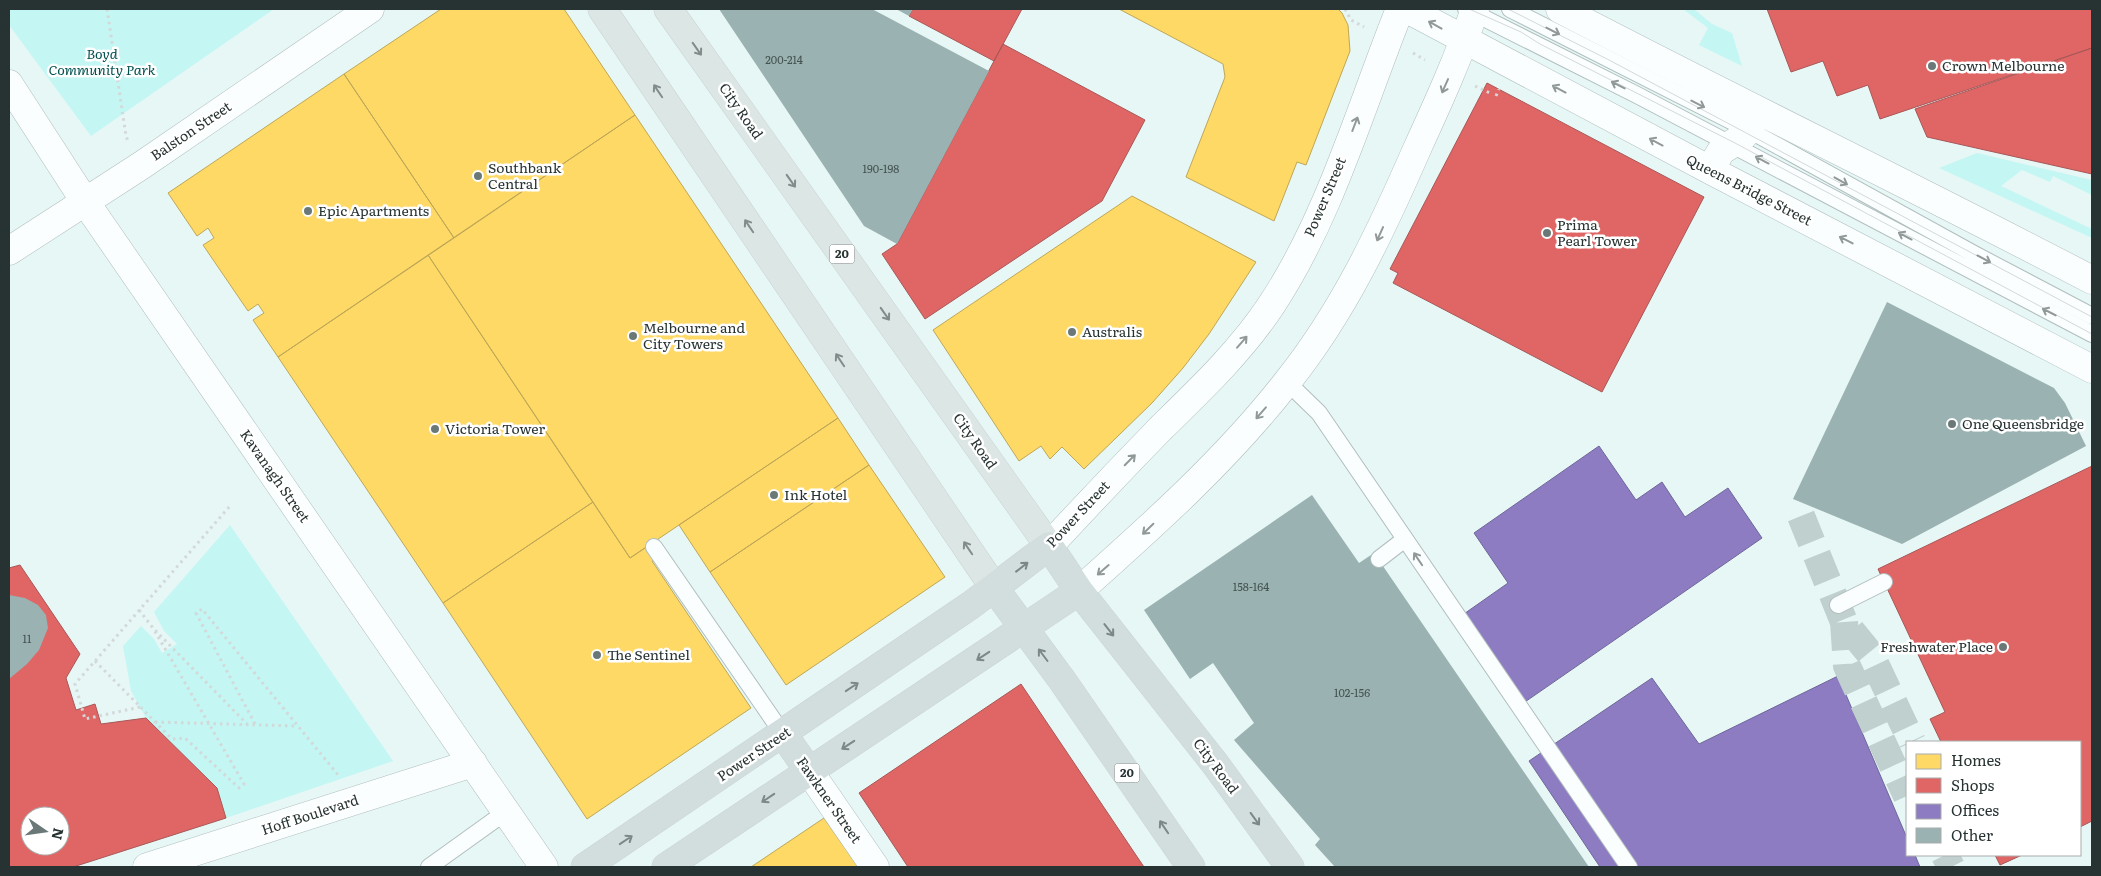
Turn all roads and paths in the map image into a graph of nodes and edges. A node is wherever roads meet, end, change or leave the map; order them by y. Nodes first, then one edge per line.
1 (108, 9) edge
2 (370, 9) edge
3 (602, 9) edge
4 (668, 9) edge
5 (1345, 9) edge
6 (1400, 9) edge
7 (1406, 9) edge
8 (1510, 9) edge
9 (1560, 9) edge
10 (1472, 10) edge
11 (1365, 27) dead end
12 (1464, 40) junction
13 (9, 84) edge
14 (1746, 128) junction
15 (126, 136) dead end
16 (1710, 170) junction
17 (84, 200) junction
18 (9, 251) edge
19 (2092, 280) edge
20 (2092, 316) edge
21 (2092, 334) edge
22 (2092, 369) edge
23 (1288, 382) junction
24 (230, 506) dead end
25 (1405, 540) junction
26 (1049, 546) junction
27 (654, 547) dead end
28 (1379, 559) dead end
29 (1884, 582) dead end
30 (995, 589) junction
31 (1079, 591) junction
32 (1838, 605) dead end
33 (139, 610) junction
34 (153, 628) junction
35 (1024, 630) junction
36 (95, 661) junction
37 (140, 707) junction
38 (154, 722) junction
39 (208, 722) junction
40 (247, 724) junction
41 (255, 724) junction
42 (297, 726) junction
43 (783, 734) junction
44 (473, 763) junction
45 (809, 771) junction
46 (358, 800) junction
47 (506, 811) junction
48 (147, 867) edge
49 (429, 867) edge
50 (544, 867) edge
51 (585, 867) edge
52 (666, 867) edge
53 (875, 867) edge
54 (1191, 867) edge
55 (1290, 867) edge
56 (1628, 867) edge

1 - 15 path
2 - 17 street, Balston Street
30 -> 3 main road, 20
4 -> 26 main road, City Road / 20
5 - 11 path
26 -> 6 street, Power Street
12 -> 7 street, Queens Bridge Street
8 -> 14 lane
9 - 14 street
10 - 12 street
14 -> 10 lane
16 -> 12 street, Queens Bridge Street
12 -> 23 street
13 - 17 street, Kavanagh Street
14 - 16 street
14 - 19 street
14 -> 20 lane
21 -> 14 lane
22 -> 16 street, Queens Bridge Street
17 - 18 street, Balston Street
17 - 44 street, Kavanagh Street
23 - 25 lane
23 -> 31 street
24 - 33 path
25 - 28 lane
56 -> 25 lane
30 -> 26 highway, Power Street
26 - 31 highway, City Road / 20
27 - 43 lane
29 - 32 lane
30 - 35 highway, 20
43 -> 30 highway, Power Street
31 - 35 highway
31 -> 55 highway, City Road / 20
33 - 34 path
33 - 36 path
34 - 39 path
34 - 40 path
35 -> 45 highway
54 -> 35 highway, 20
36 - 37 path
36 - 37 path
37 - 38 path
38 - 39 path
38 - 39 path
39 - 40 path
40 - 41 path
41 - 42 path
41 - 42 path
42 - 46 path
43 - 45 highway, Fawkner Street
51 -> 43 highway, Power Street
44 - 46 street, Hoff Boulevard
44 - 47 street, Kavanagh Street
45 -> 52 highway
45 - 53 street, Fawkner Street
46 - 48 street, Hoff Boulevard
47 - 49 lane
47 - 50 street, Kavanagh Street

